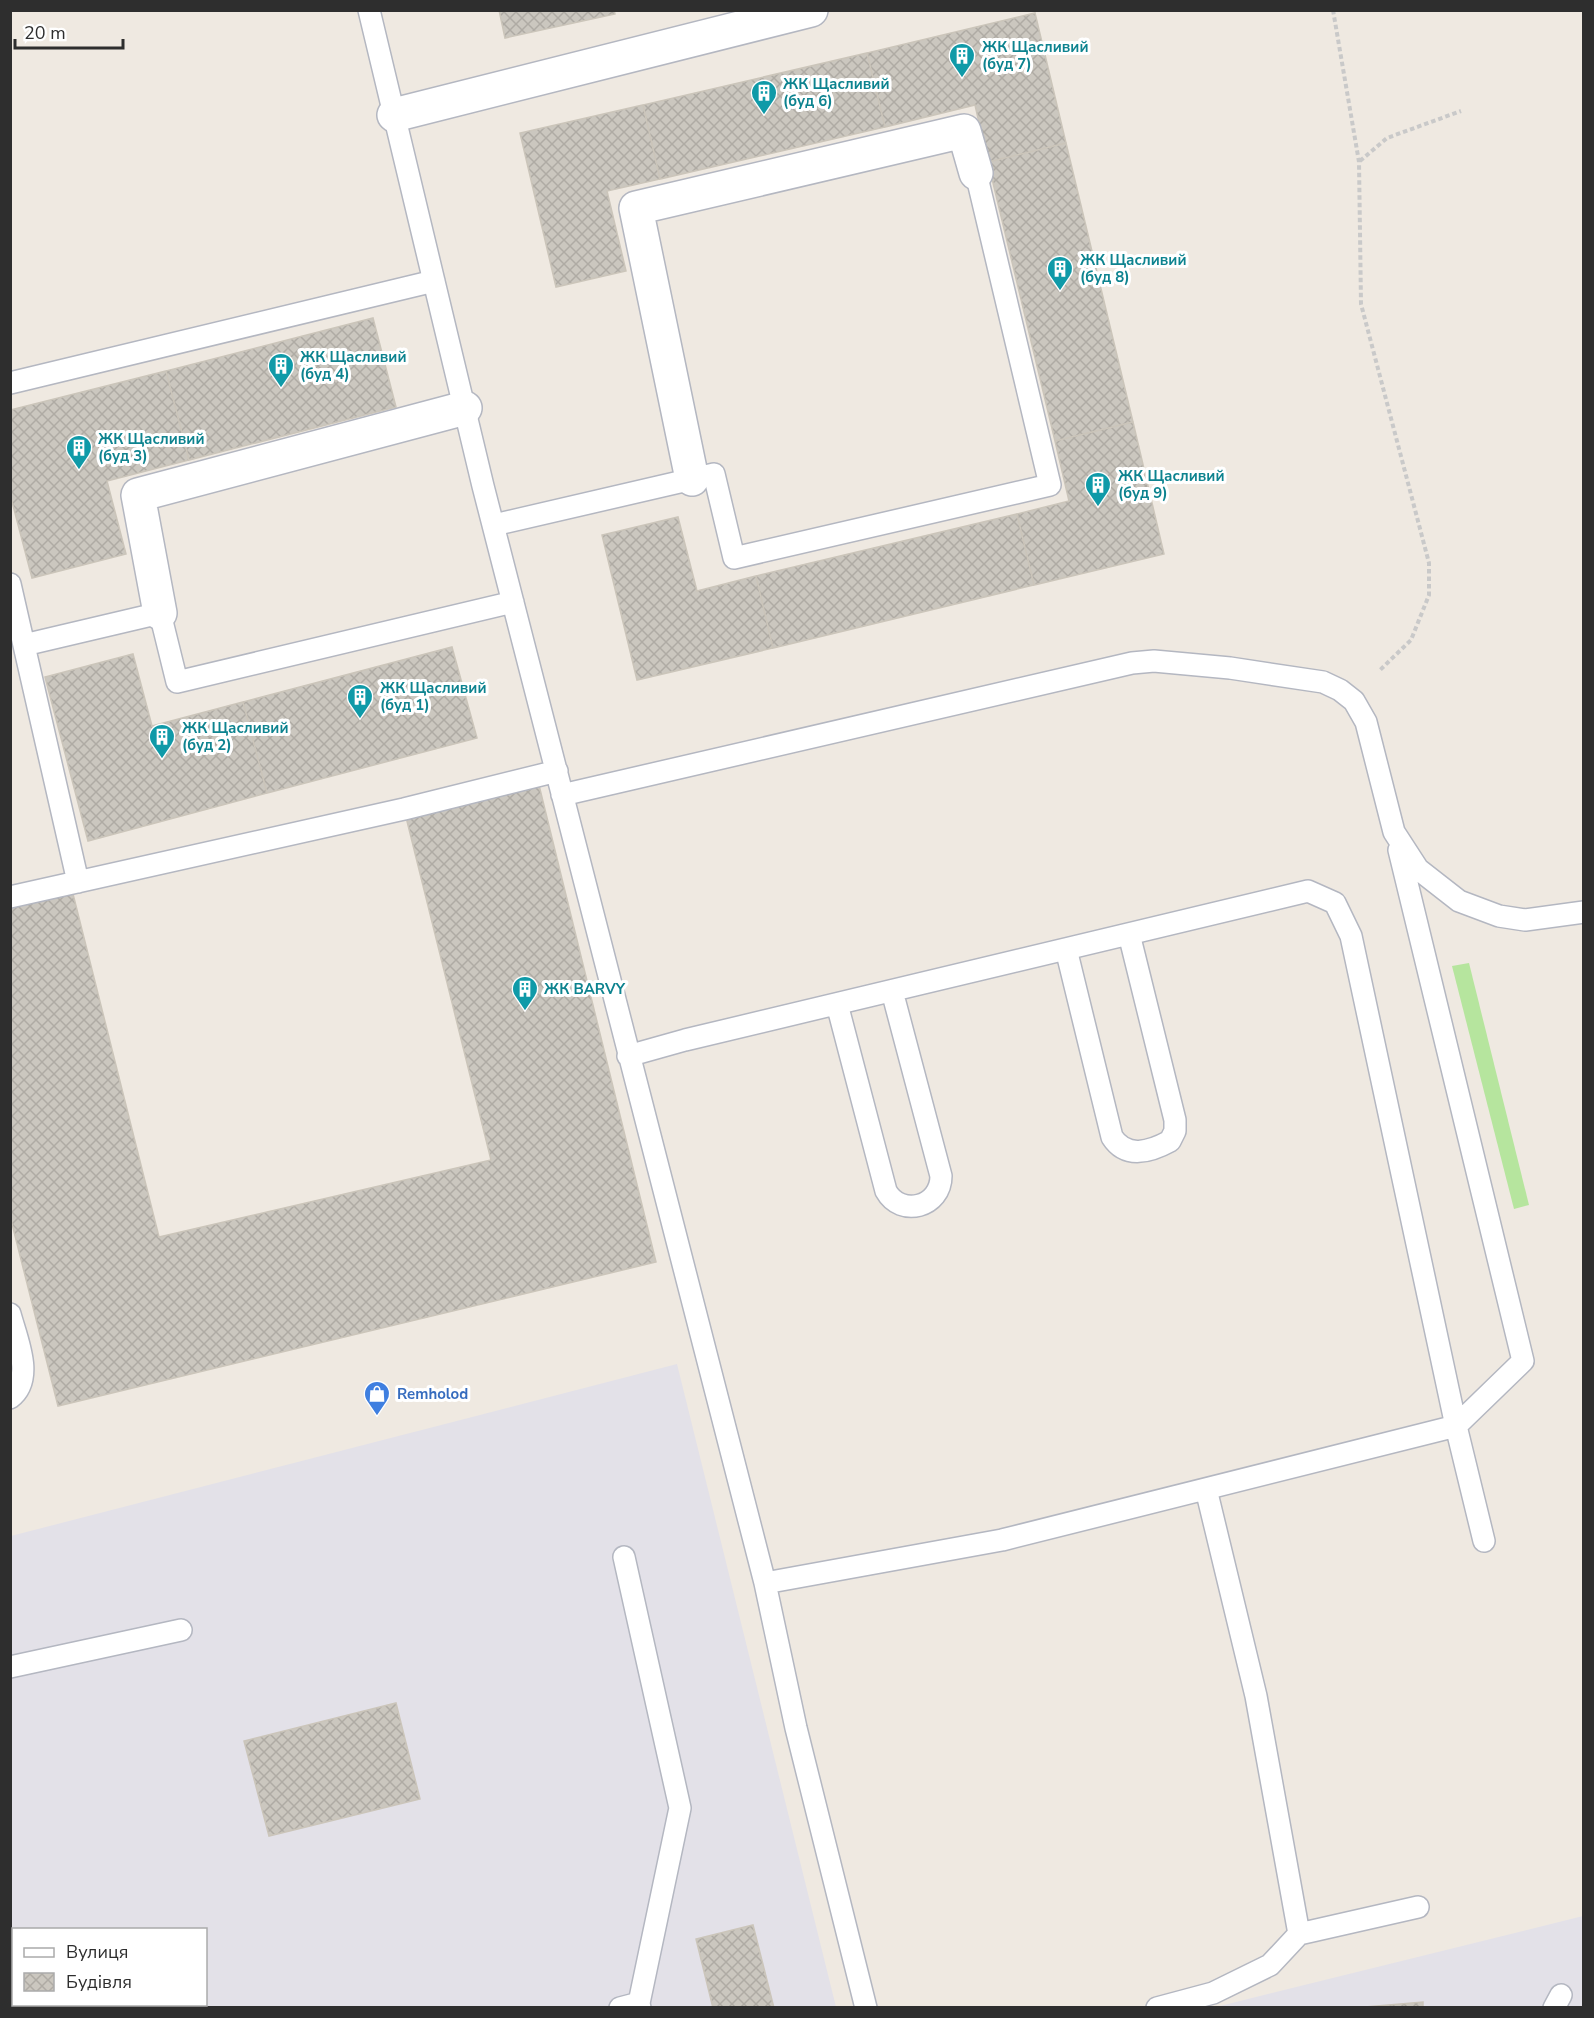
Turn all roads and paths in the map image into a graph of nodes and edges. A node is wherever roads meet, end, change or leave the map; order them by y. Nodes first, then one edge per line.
1 (369, 10) edge
2 (811, 10) edge
3 (1332, 10) edge
4 (1461, 111) dead end
5 (394, 115) junction
6 (1359, 162) junction
7 (976, 173) joint
8 (434, 281) junction
9 (10, 383) edge
10 (465, 408) junction
11 (692, 479) junction
12 (494, 525) junction
13 (10, 584) edge
14 (513, 602) junction
15 (160, 613) junction
16 (24, 645) junction
17 (1379, 671) dead end
18 (557, 771) junction
19 (562, 795) junction
20 (1394, 832) junction
21 (78, 882) junction
22 (10, 897) edge
23 (1584, 912) edge
24 (1129, 934) junction
25 (1066, 949) junction
26 (892, 991) junction
27 (837, 1004) junction
28 (628, 1056) junction
29 (10, 1314) edge
30 (10, 1398) edge
31 (1456, 1426) junction
32 (1206, 1490) junction
33 (1484, 1541) dead end
34 (624, 1557) dead end
35 (765, 1583) junction
36 (181, 1630) dead end
37 (10, 1667) edge
38 (1418, 1907) dead end
39 (1299, 1934) junction
40 (633, 2006) edge
41 (866, 2007) edge
42 (1157, 2007) edge

1 - 5 lane
2 - 5 street
3 - 6 path
4 - 6 path
5 - 8 lane
6 - 17 path
7 - 11 street
7 - 11 lane
8 - 9 lane
8 - 10 lane
10 - 12 lane
10 - 15 street
11 - 12 lane
12 - 14 lane
13 - 16 lane
14 - 15 lane
14 - 18 lane
15 - 16 lane
16 - 21 lane
18 - 19 lane
18 - 21 lane
19 - 20 lane
19 - 28 lane
20 - 23 lane
20 - 31 lane
21 - 22 lane
24 - 25 lane
24 - 25 lane
24 - 31 lane
25 - 26 lane
26 - 27 lane
26 - 27 lane
27 - 28 lane
28 - 35 lane
29 - 30 lane
31 - 32 lane
31 - 33 lane
32 - 35 lane
32 - 39 lane
34 - 40 lane
35 - 41 lane
36 - 37 lane
38 - 39 lane
39 - 42 lane

